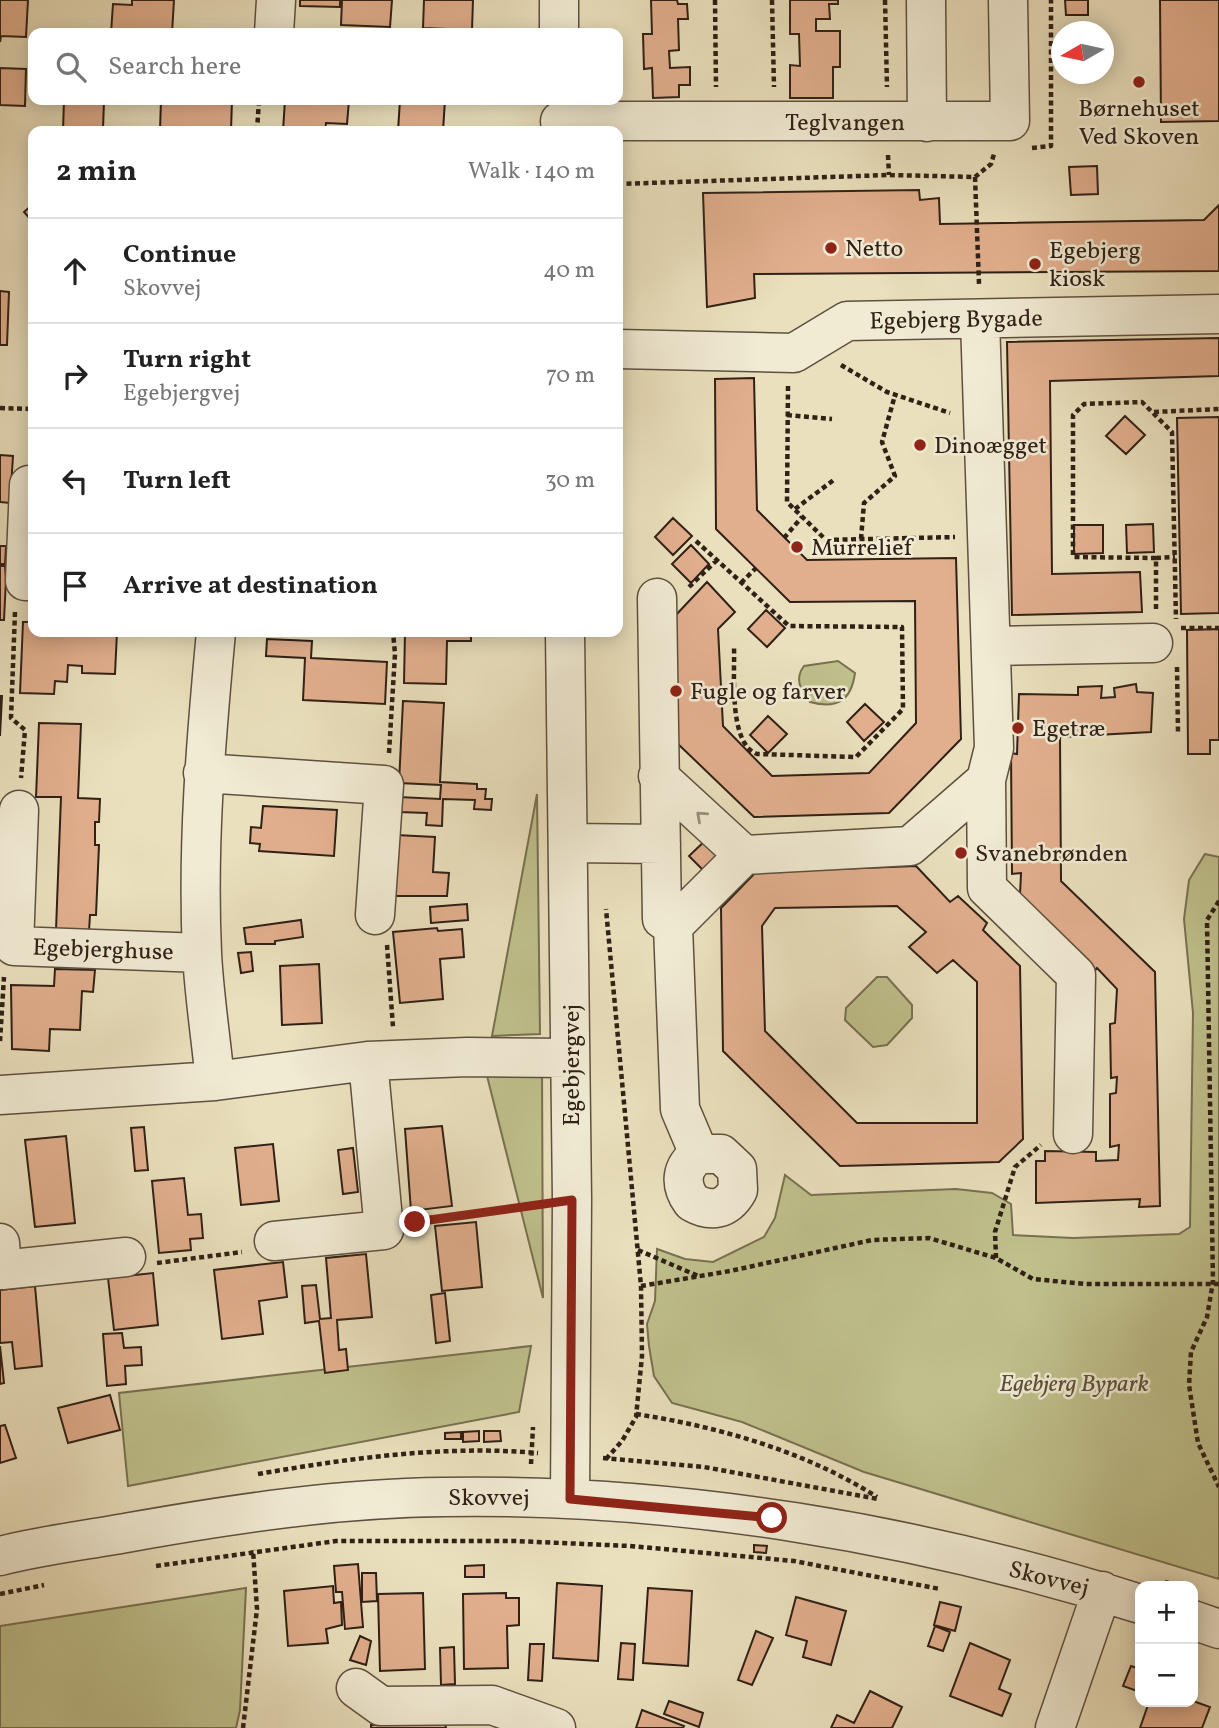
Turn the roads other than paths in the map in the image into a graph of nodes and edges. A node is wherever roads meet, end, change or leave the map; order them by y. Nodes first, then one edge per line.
1 (276, 0) edge
2 (559, 0) edge
3 (926, 0) edge
4 (1007, 0) edge
5 (274, 28) edge
6 (559, 28) edge
7 (559, 117) edge
8 (927, 122) junction
9 (1219, 314) edge
10 (980, 320) junction
11 (623, 349) edge
12 (657, 598) dead end
13 (1166, 636) road end
14 (216, 637) edge
15 (565, 637) edge
16 (991, 646) junction
17 (203, 773) junction
18 (658, 776) junction
19 (986, 780) junction
20 (19, 810) road end
21 (570, 844) junction
22 (661, 844) junction
23 (744, 855) junction
24 (375, 915) road end
25 (674, 926) junction
26 (202, 953) junction
27 (570, 1058) junction
28 (382, 1060) junction
29 (215, 1080) junction
30 (0, 1096) edge
31 (1073, 1135) dead end
32 (699, 1154) dead end
33 (274, 1241) road end
34 (0, 1243) edge
35 (139, 1260) road end
36 (570, 1499) junction
37 (0, 1556) edge
38 (1102, 1591) junction
39 (1135, 1602) edge
40 (1198, 1622) edge
41 (1219, 1629) edge
42 (356, 1688) dead end
43 (556, 1728) edge
44 (1055, 1728) edge

1 - 5 street
2 - 6 street
3 - 8 street
4 - 8 street, Teglvangen
7 - 8 street, Teglvangen
9 - 10 street, Egebjerg Bygade
10 - 11 street, Egebjerg Bygade
10 - 16 street
12 - 18 street
13 - 16 street
14 - 17 street, Egebjerghuse
15 - 21 street, Egebjergvej
16 - 19 street
17 - 24 street
17 - 26 street, Egebjerghuse
18 - 22 street
23 -> 18 street
19 - 23 street
19 - 31 street
20 - 26 street, Egebjerghuse
21 - 22 street
21 - 27 street, Egebjergvej
22 - 25 street
23 - 25 street
25 - 32 street
26 - 29 street, Egebjerghuse
27 - 28 street
27 - 36 street, Egebjergvej
28 - 29 street
28 - 33 street
29 - 30 street
34 - 35 street
36 - 37 street, Skovvej
36 - 38 street, Skovvej
38 - 39 street, Skovvej
38 - 44 street
40 - 41 street
42 - 43 street

